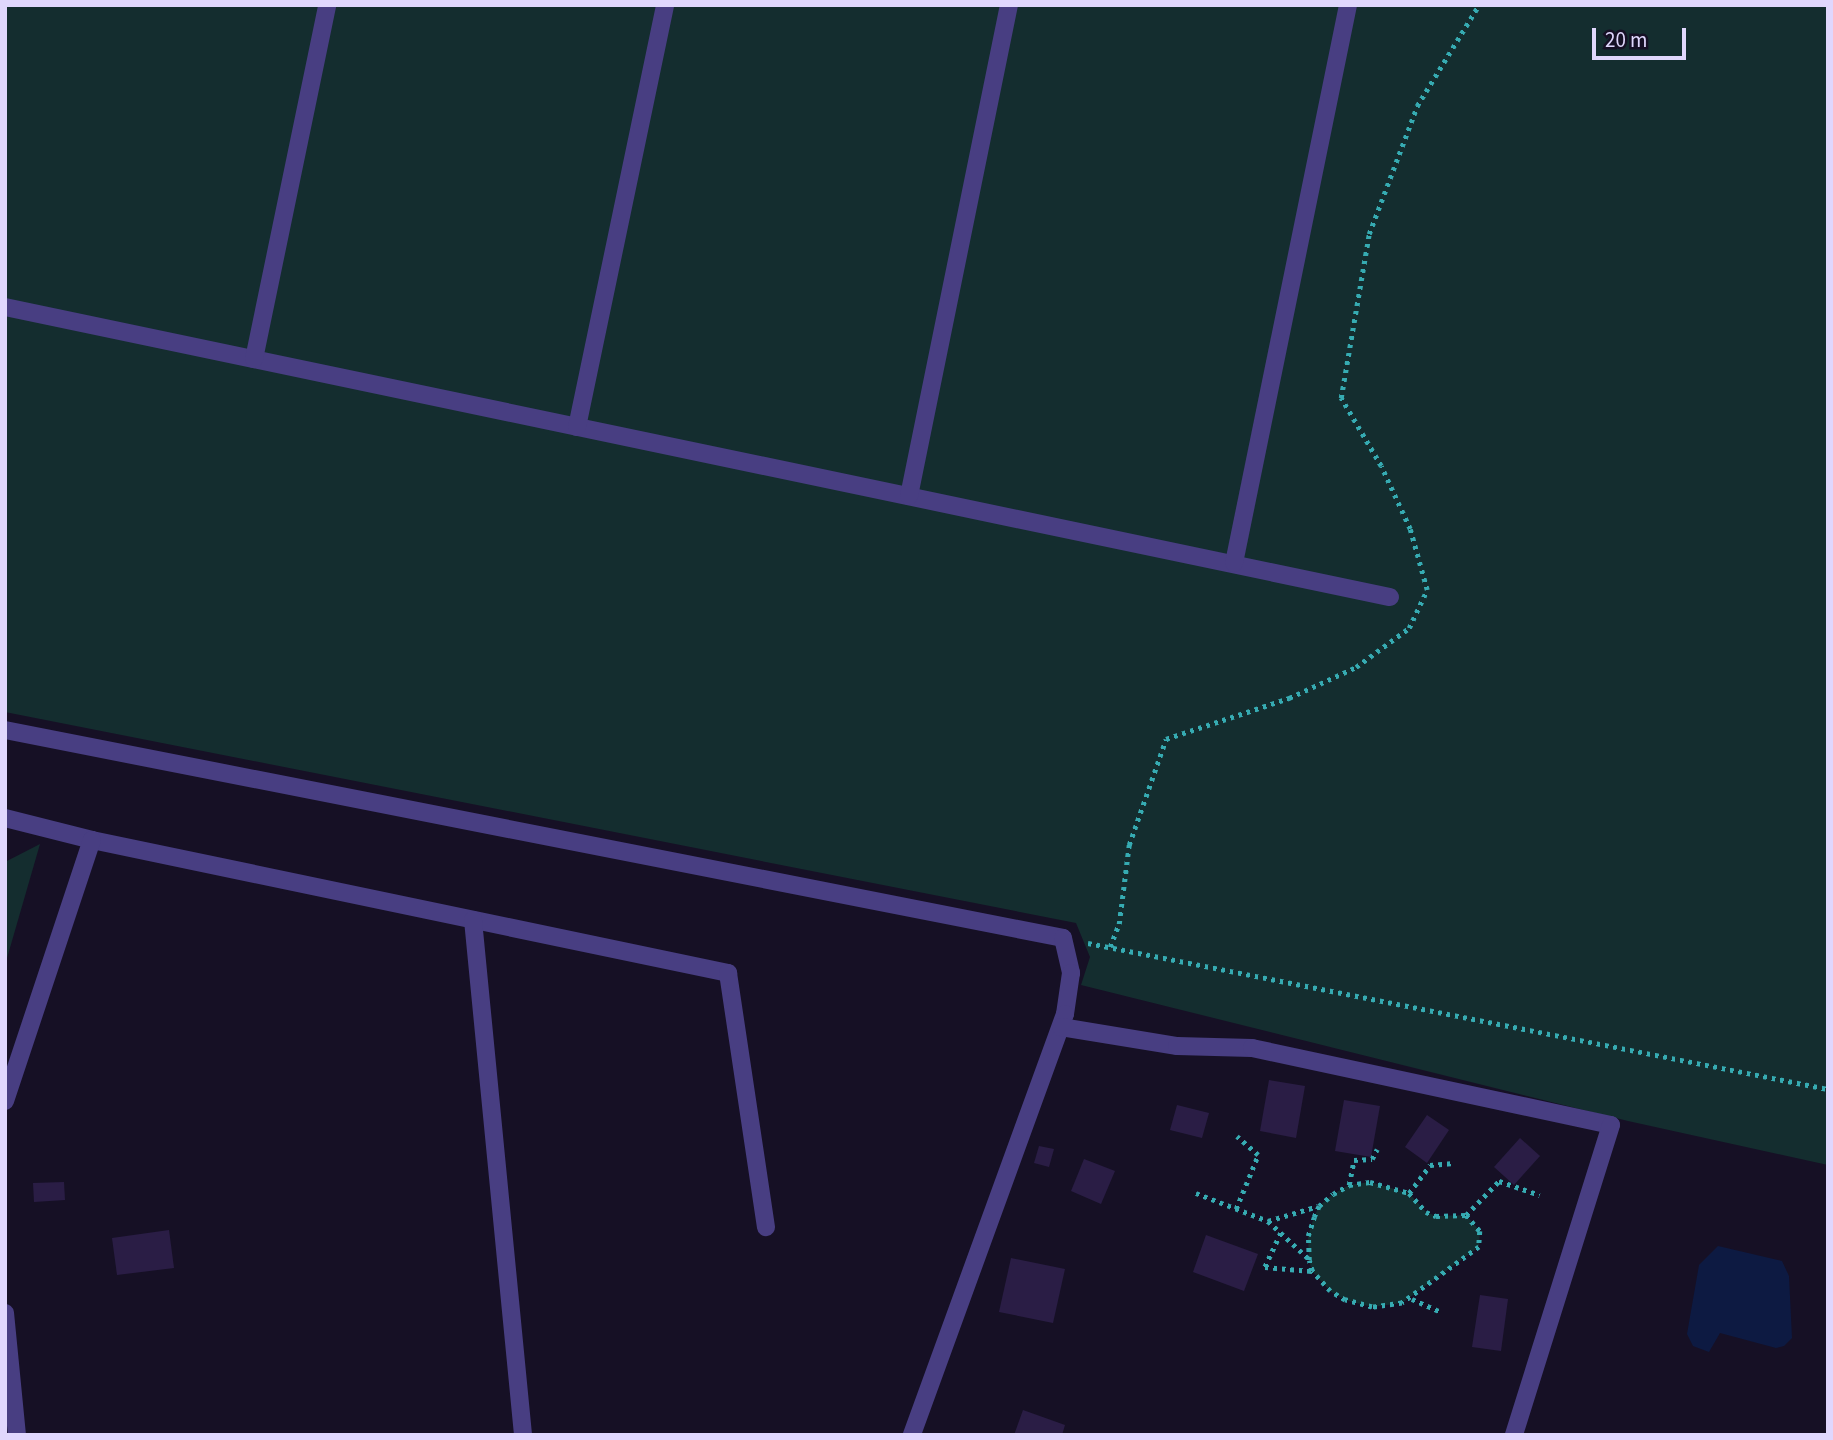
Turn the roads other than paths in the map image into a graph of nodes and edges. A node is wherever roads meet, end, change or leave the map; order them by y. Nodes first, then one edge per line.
1 (327, 5) edge
2 (664, 5) edge
3 (1009, 5) edge
4 (1348, 5) edge
5 (5, 307) edge
6 (254, 359) junction
7 (577, 427) junction
8 (909, 496) junction
9 (1234, 563) junction
10 (1390, 597) dead end
11 (5, 730) edge
12 (5, 818) edge
13 (92, 840) junction
14 (473, 920) junction
15 (1061, 1027) junction
16 (5, 1101) edge
17 (766, 1227) dead end
18 (5, 1313) edge
19 (17, 1435) edge
20 (523, 1435) edge
21 (912, 1435) edge
22 (1514, 1435) edge

1 - 6 street
2 - 7 street
3 - 8 street
4 - 9 street
5 - 6 street
6 - 7 street
7 - 8 street
8 - 9 street
9 - 10 street
11 - 15 street
12 - 13 street
13 - 14 street
13 - 16 street
14 - 17 street
14 - 20 street
15 - 21 street
15 - 22 street
18 - 19 street

